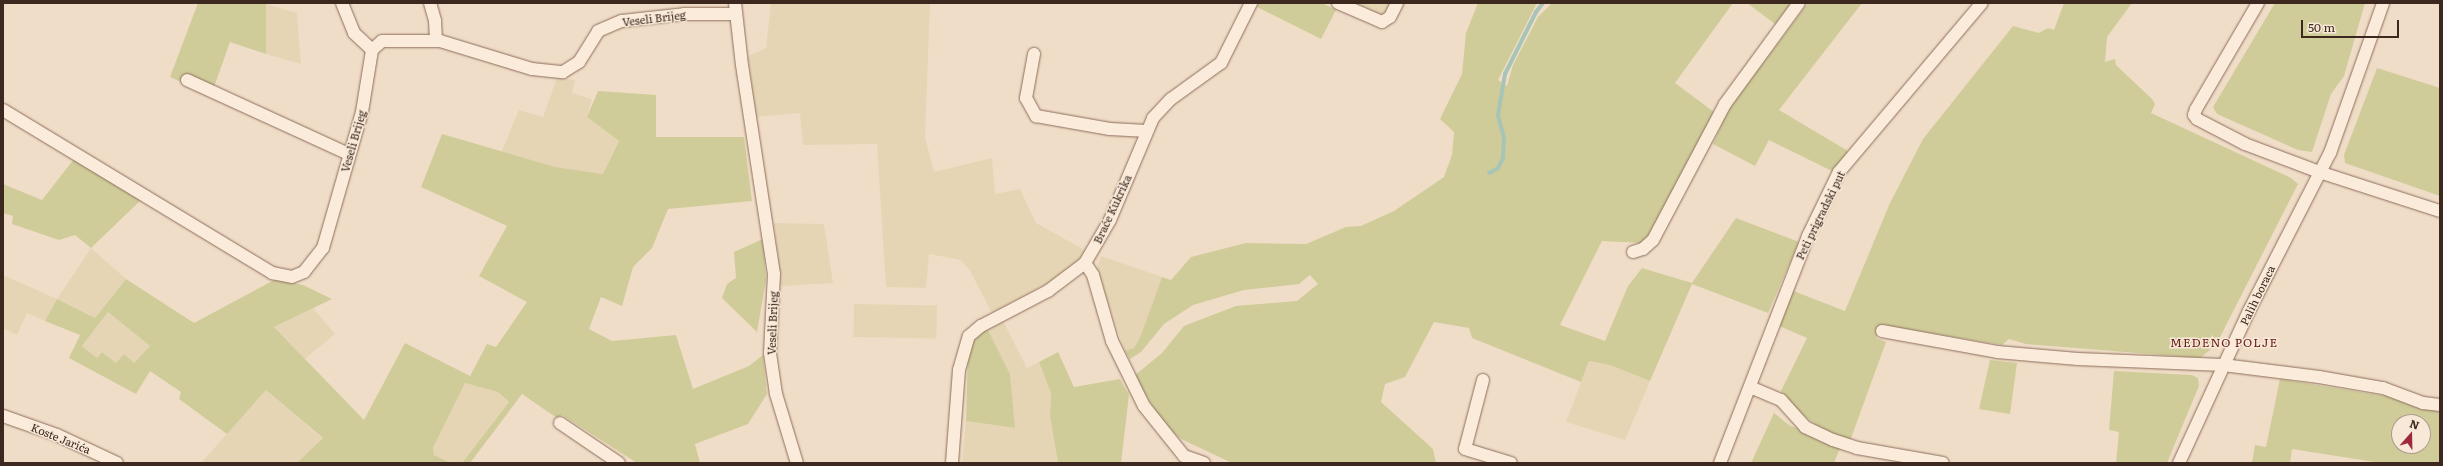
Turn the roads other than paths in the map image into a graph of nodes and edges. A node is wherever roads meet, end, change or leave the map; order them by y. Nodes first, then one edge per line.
1 (342, 3) edge
2 (430, 3) edge
3 (1251, 3) edge
4 (1338, 3) edge
5 (1397, 3) edge
6 (1799, 3) edge
7 (1982, 3) edge
8 (2258, 3) edge
9 (2375, 3) edge
10 (2383, 3) edge
11 (736, 9) edge
12 (436, 41) junction
13 (372, 50) junction
14 (1034, 54) dead end
15 (2361, 60) junction
16 (187, 80) dead end
17 (3, 110) edge
18 (1147, 131) junction
19 (349, 154) junction
20 (2319, 172) junction
21 (2440, 211) edge
22 (1633, 252) dead end
23 (1085, 263) junction
24 (1882, 331) dead end
25 (2223, 365) junction
26 (1483, 380) dead end
27 (1750, 387) junction
28 (2440, 405) edge
29 (3, 416) edge
30 (560, 423) dead end
31 (1183, 459) edge
32 (117, 463) edge
33 (619, 463) edge
34 (797, 463) edge
35 (952, 463) edge
36 (1204, 463) edge
37 (1511, 463) edge
38 (1720, 463) edge
39 (1943, 463) edge
40 (2180, 463) edge

1 - 13 street
2 - 12 street
3 - 18 street, Braće Kukrika
4 - 5 street
6 - 22 street
7 - 27 street, Peti prigradski put
8 - 20 street
9 - 15 street, Palih boraca
10 - 15 street, Palih boraca
11 - 12 street, Veseli Brijeg
11 - 34 street, Veseli Brijeg
12 - 13 street, Veseli Brijeg
13 - 19 street, Veseli Brijeg
14 - 18 street
15 - 20 street, Palih boraca
16 - 19 street
17 - 19 street, Veseli Brijeg
18 - 23 street, Braće Kukrika
20 - 21 street
20 - 25 street, Palih boraca
23 - 31 street
23 - 35 street, Braće Kukrika
24 - 25 street
25 - 28 street
25 - 40 street, Palih boraca
26 - 37 street
27 - 38 street, Peti prigradski put
27 - 39 street
29 - 32 street, Koste Jarića
30 - 33 street
31 - 36 street

